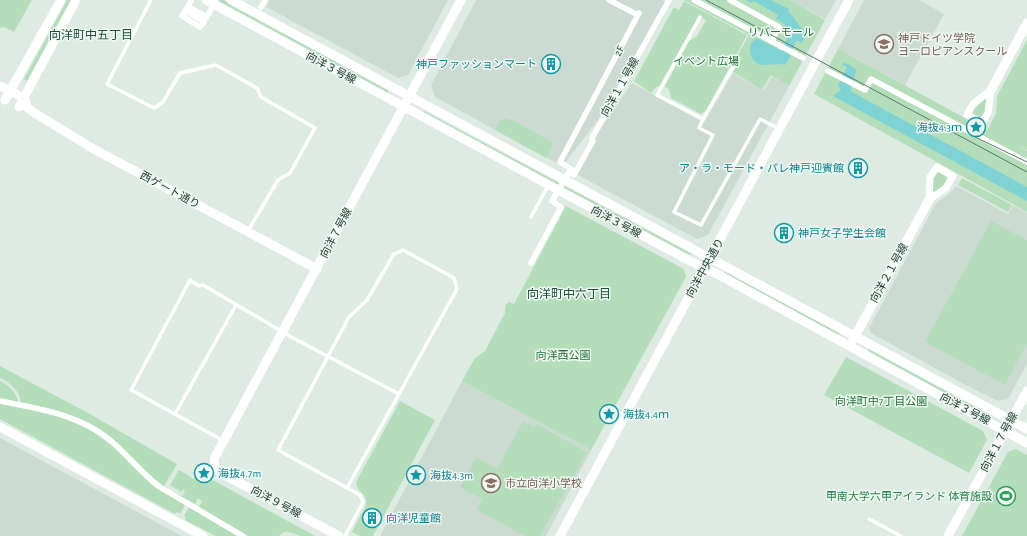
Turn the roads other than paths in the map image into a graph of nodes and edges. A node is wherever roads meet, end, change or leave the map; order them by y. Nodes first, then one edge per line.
1 (61, 0) edge
2 (76, 0) edge
3 (151, 0) edge
4 (206, 0) edge
5 (216, 0) edge
6 (232, 0) edge
7 (265, 0) edge
8 (461, 0) edge
9 (609, 0) edge
10 (668, 0) edge
11 (694, 0) edge
12 (730, 0) edge
13 (849, 0) edge
14 (191, 1) dead end
15 (261, 7) dead end
16 (700, 17) dead end
17 (1027, 23) edge
18 (772, 40) junction
19 (803, 58) dead end
20 (737, 60) dead end
21 (828, 71) dead end
22 (0, 86) edge
23 (10, 90) junction
24 (991, 90) dead end
25 (409, 96) junction
26 (3, 99) edge
27 (23, 104) junction
28 (404, 106) junction
29 (703, 120) junction
30 (779, 129) junction
31 (1027, 162) edge
32 (574, 175) dead end
33 (548, 185) junction
34 (930, 200) junction
35 (532, 217) dead end
36 (247, 232) junction
37 (710, 258) junction
38 (531, 263) dead end
39 (704, 268) junction
40 (317, 269) junction
41 (236, 304) junction
42 (283, 332) junction
43 (856, 336) junction
44 (849, 347) junction
45 (328, 356) junction
46 (1027, 391) edge
47 (399, 394) junction
48 (0, 401) edge
49 (614, 410) dead end
50 (176, 414) junction
51 (624, 416) junction
52 (1011, 420) junction
53 (0, 426) edge
54 (1027, 429) edge
55 (1005, 431) junction
56 (224, 441) junction
57 (1027, 443) edge
58 (214, 466) joint
59 (347, 488) junction
60 (870, 519) dead end
61 (203, 536) edge
62 (243, 536) edge
63 (339, 536) edge
64 (345, 536) edge
65 (560, 536) edge
66 (901, 536) edge
67 (948, 536) edge

1 - 23 street
2 - 27 street
3 - 36 lane
4 - 28 street, 向洋３号線
5 - 14 street, bridge
6 - 25 street, 向洋３号線
7 - 15 street
8 - 25 street, 向洋７号線
9 - 38 street, 2F, bridge
10 - 32 street, 向洋１１号線
11 - 18 street
12 - 18 street
13 - 30 street, 向洋中央通り
16 - 29 lane
17 - 24 street
18 - 19 street
20 - 29 lane
21 - 31 street
22 - 23 street
23 - 26 street
23 - 27 street
25 - 28 street, 向洋７号線
25 - 37 street, 向洋３号線
26 - 27 street
27 - 36 street, 西ゲート通り
28 - 33 street, 向洋３号線
28 - 40 street, 向洋７号線
29 - 30 lane
30 - 37 street, 向洋中央通り
33 - 35 lane
33 - 39 street, 向洋３号線
34 - 34 street, 向洋２１号線
34 - 43 street, 向洋２１号線
36 - 40 street, 西ゲート通り
37 - 39 street, 向洋中央通り
37 - 43 street, 向洋３号線
39 - 44 street, 向洋３号線
39 - 51 street, 向洋中央通り
40 - 42 street, 向洋７号線
41 - 42 lane
41 - 50 lane
41 - 50 lane
42 - 45 lane
42 - 56 street, 向洋７号線
43 - 44 street, 向洋２１号線
43 - 52 street, 向洋３号線
44 - 55 street, 向洋３号線
45 - 47 lane
45 - 47 lane
45 - 59 lane
46 - 52 street, 向洋１７号線
47 - 59 lane
48 - 62 street
49 - 51 lane
50 - 56 lane
51 - 65 street, 向洋中央通り
52 - 54 street, 向洋３号線
52 - 55 street, 向洋１７号線
53 - 61 street
55 - 57 street, 向洋３号線
55 - 67 street, 向洋１７号線
56 - 58 street, 向洋７号線
58 - 63 street, 向洋９号線
59 - 64 lane
60 - 66 lane

